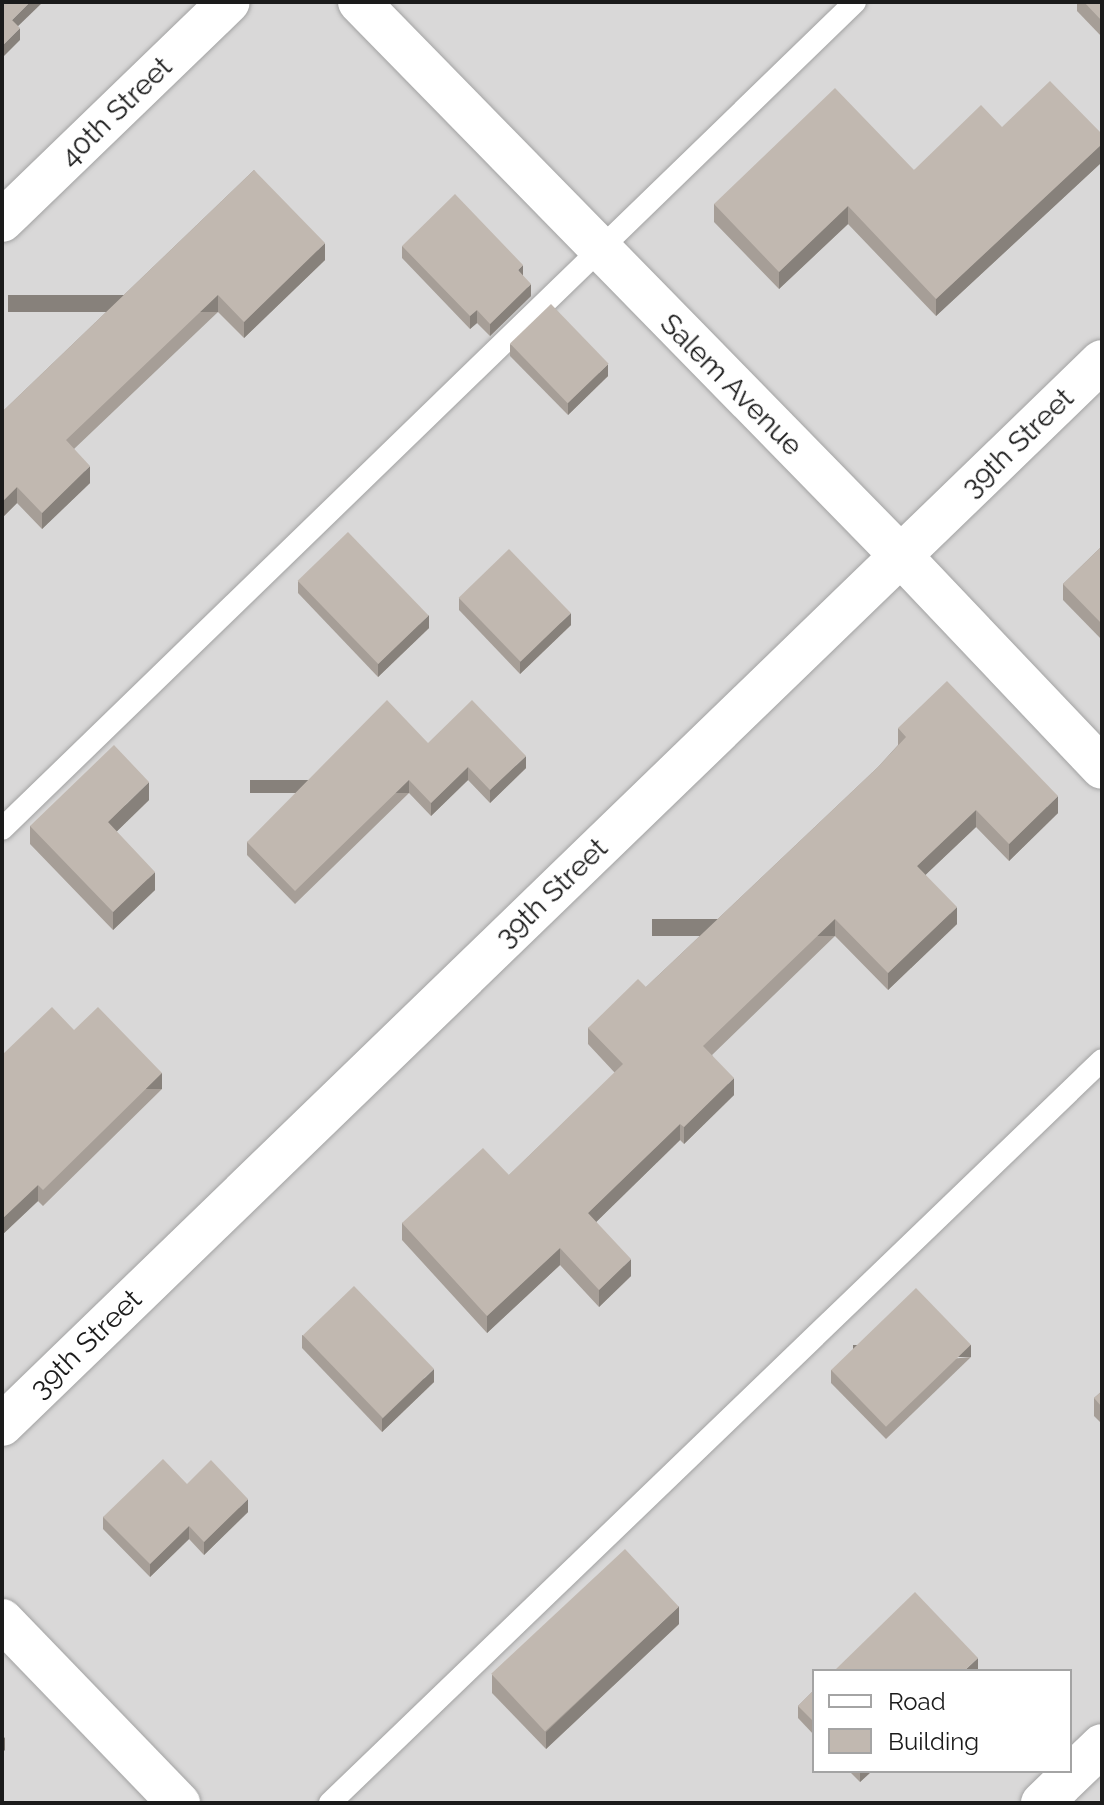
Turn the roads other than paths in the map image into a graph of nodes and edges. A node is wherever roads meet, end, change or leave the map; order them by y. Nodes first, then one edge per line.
1 (229, 2) edge
2 (359, 2) edge
3 (855, 2) edge
4 (2, 221) edge
5 (598, 250) junction
6 (1102, 361) edge
7 (901, 556) junction
8 (1102, 768) edge
9 (2, 829) edge
10 (1102, 1060) edge
11 (2, 1425) edge
12 (2, 1620) edge
13 (1102, 1745) edge
14 (179, 1803) edge
15 (330, 1803) edge
16 (1042, 1803) edge

1 - 4 street, 40th Street
2 - 5 street, Salem Avenue
3 - 5 lane
5 - 7 street, Salem Avenue
5 - 9 lane
6 - 7 street, 39th Street
7 - 8 street, Salem Avenue
7 - 11 street, 39th Street
10 - 15 lane
12 - 14 street
13 - 16 street

